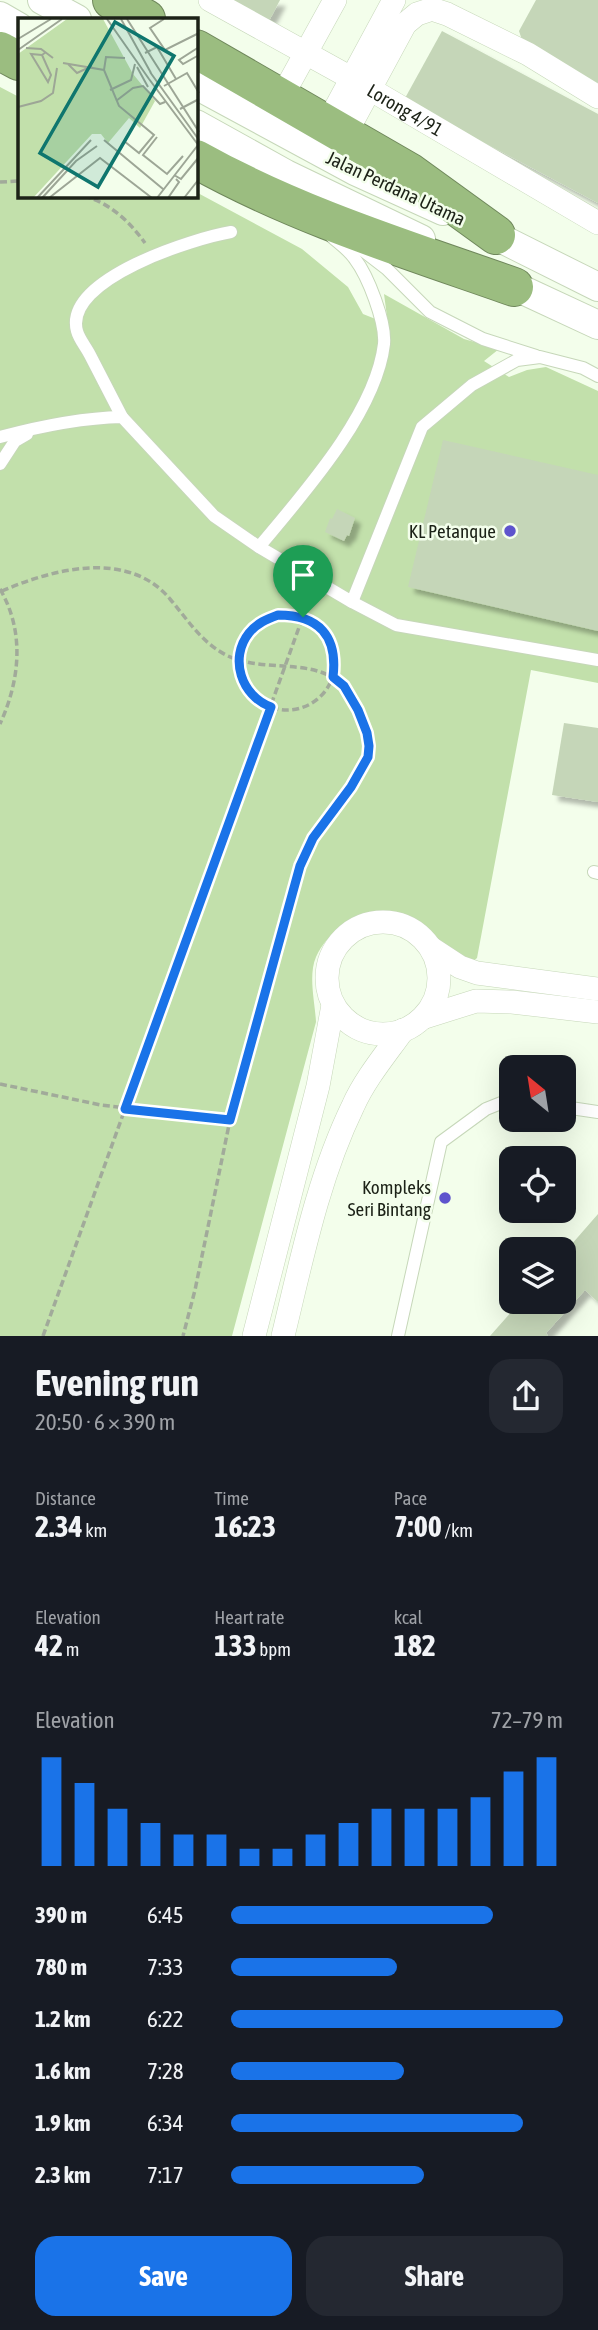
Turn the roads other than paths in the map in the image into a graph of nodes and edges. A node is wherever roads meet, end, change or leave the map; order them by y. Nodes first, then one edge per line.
1 (42, 0) edge
2 (210, 0) edge
3 (335, 0) edge
4 (394, 0) edge
5 (0, 16) edge
6 (75, 18) edge
7 (18, 26) edge
8 (198, 50) edge
9 (0, 51) edge
10 (306, 53) junction
11 (18, 60) edge
12 (360, 84) junction
13 (198, 86) edge
14 (598, 97) edge
15 (281, 98) junction
16 (198, 125) edge
17 (336, 130) junction
18 (198, 160) edge
19 (316, 222) junction
20 (598, 223) edge
21 (231, 232) dead end
22 (496, 235) junction
23 (514, 287) junction
24 (598, 287) edge
25 (598, 325) edge
26 (540, 357) junction
27 (598, 376) edge
28 (122, 417) junction
29 (40, 426) junction
30 (0, 437) edge
31 (0, 464) edge
32 (259, 547) junction
33 (352, 602) junction
34 (598, 660) edge
35 (431, 948) junction
36 (598, 989) edge
37 (333, 1005) junction
38 (598, 1012) edge
39 (425, 1017) junction
40 (403, 1030) junction
41 (499, 1104) edge
42 (576, 1109) edge
43 (598, 1112) edge
44 (254, 1336) edge
45 (283, 1336) edge
46 (398, 1336) edge

1 - 6 street
2 - 10 street, Lorong 4/91
3 - 10 street
4 - 12 street
5 - 7 street
8 - 15 highway
9 - 11 highway
10 - 12 street, Lorong 4/91
10 - 15 street
12 - 14 street
12 - 17 street
12 - 20 street, Lorong 4/91
13 - 22 street, Jalan Perdana Utama
15 - 17 highway
16 - 23 street, Jalan Perdana Utama
17 - 22 highway
18 - 19 highway
19 - 23 highway
19 - 26 lane
19 - 32 lane
21 - 28 lane
22 - 24 street, Jalan Perdana Utama
23 - 25 street, Jalan Perdana Utama
26 - 27 lane
26 - 33 lane
28 - 29 lane
28 - 32 lane
29 - 30 lane
29 - 31 lane
32 - 33 lane
33 - 34 lane
35 - 36 street
35 - 37 street
35 - 39 street
37 - 40 street
37 - 44 street
38 - 39 street
39 - 40 street
40 - 45 street
41 - 46 lane
42 - 43 lane

